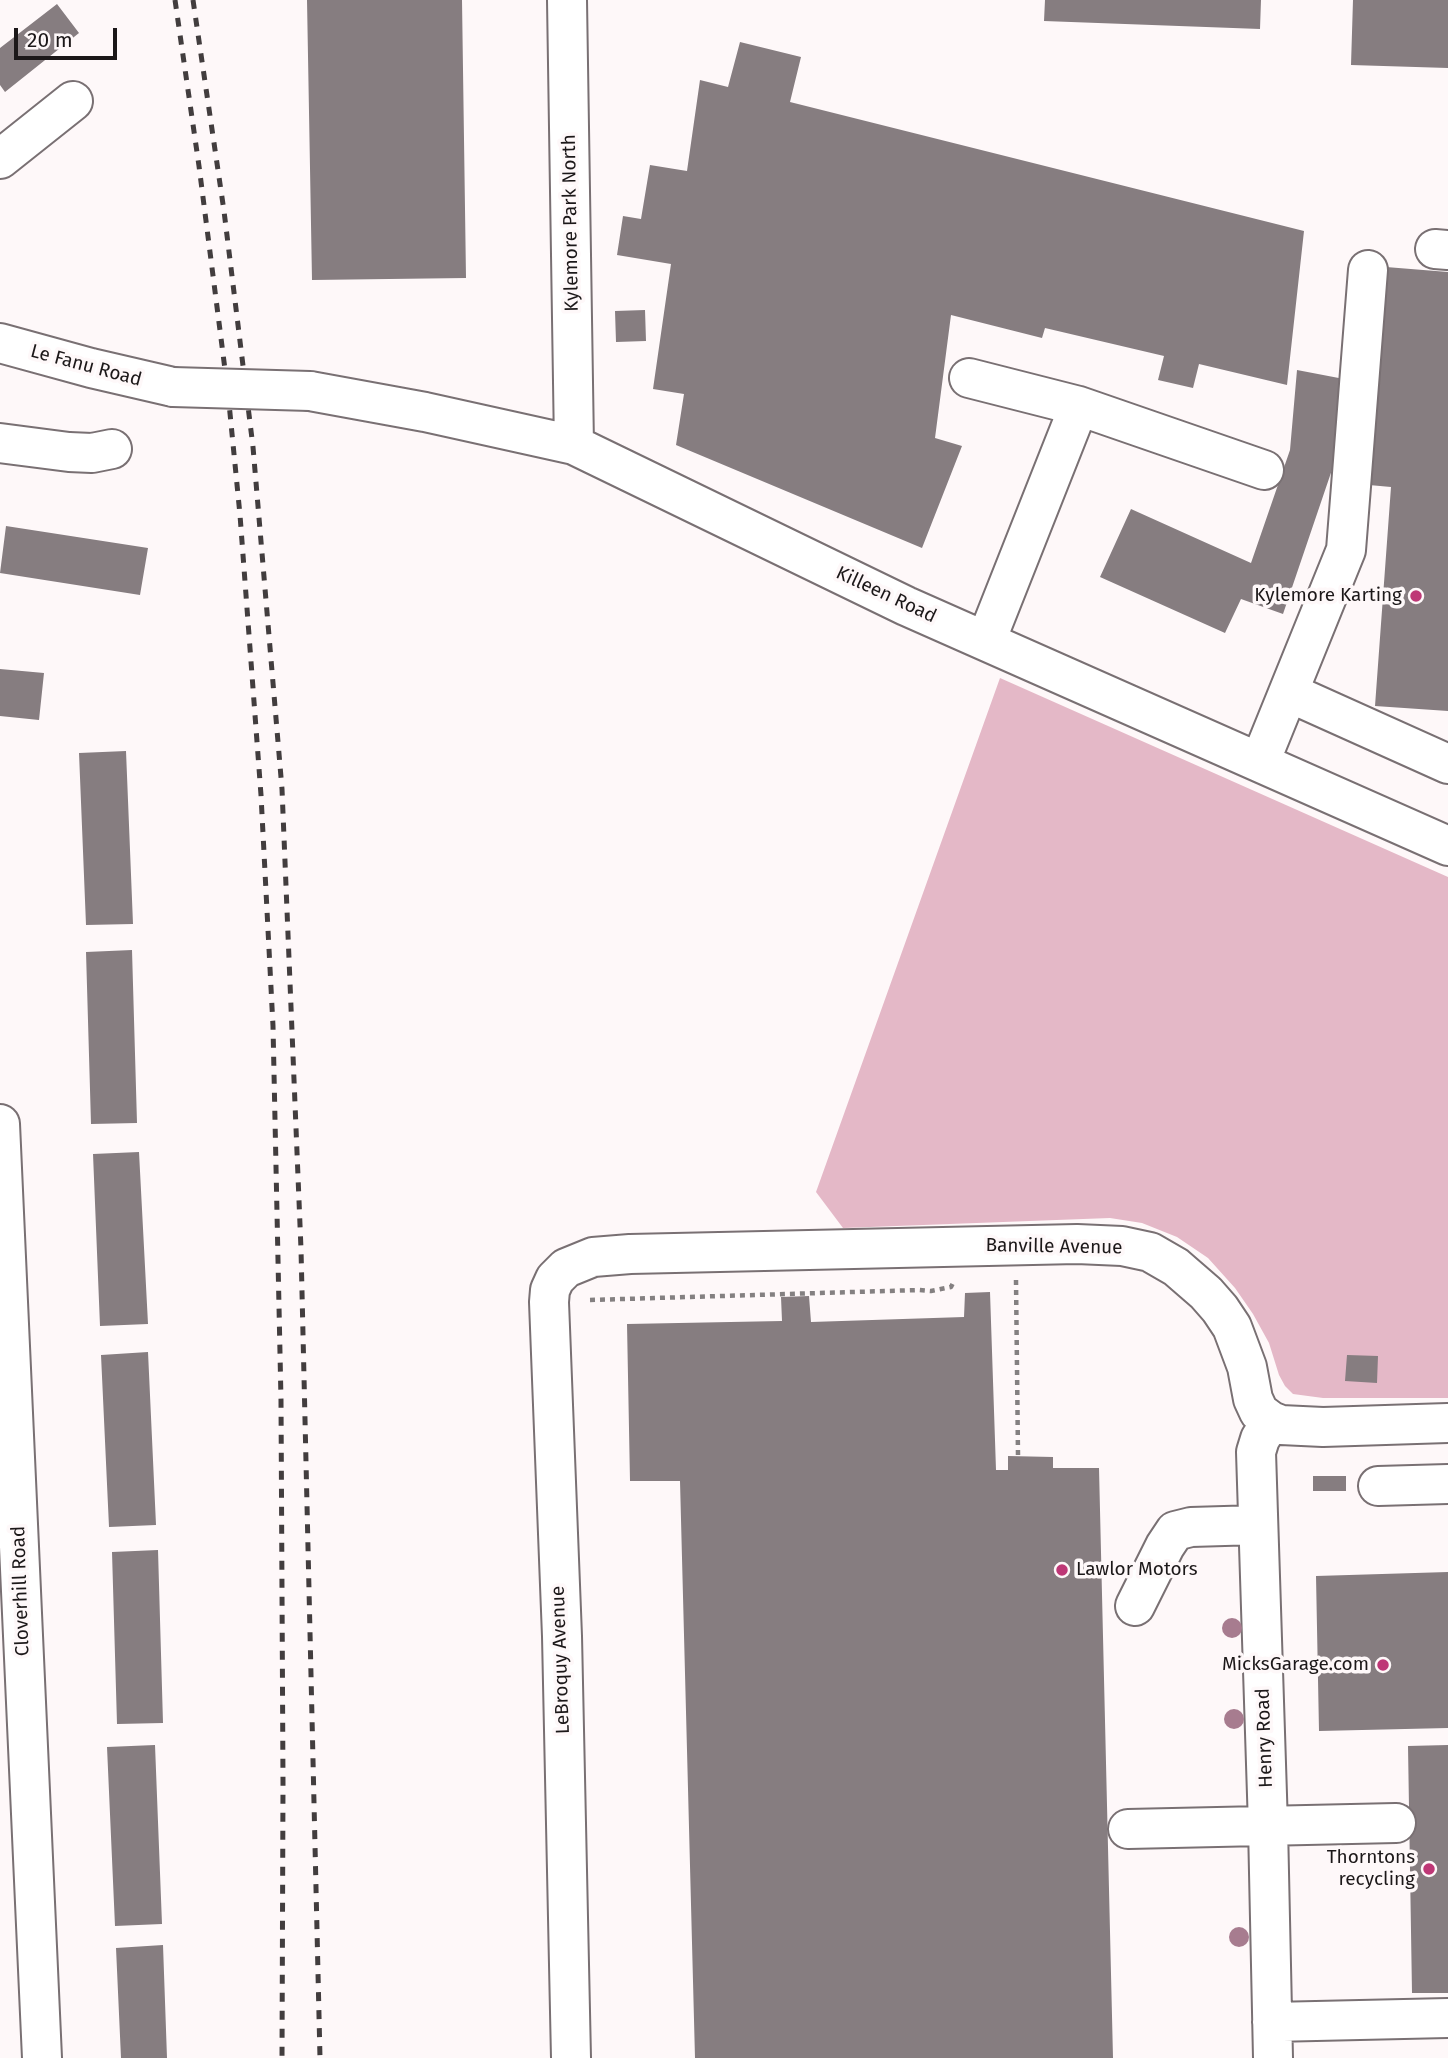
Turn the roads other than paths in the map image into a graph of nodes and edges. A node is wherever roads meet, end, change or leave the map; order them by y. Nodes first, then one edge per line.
1 (567, 0) edge
2 (73, 101) dead end
3 (0, 159) edge
4 (1368, 270) dead end
5 (0, 342) edge
6 (969, 377) dead end
7 (310, 391) joint
8 (1079, 406) junction
9 (0, 443) edge
10 (574, 445) junction
11 (112, 449) dead end
12 (1264, 470) dead end
13 (986, 641) junction
14 (1290, 693) junction
15 (1260, 762) junction
16 (1448, 764) edge
17 (1448, 846) edge
18 (0, 1124) edge
19 (1, 1174) edge
20 (566, 1268) joint
21 (1271, 1421) junction
22 (1448, 1423) edge
23 (1448, 1484) edge
24 (1378, 1486) dead end
25 (1258, 1525) junction
26 (10, 1575) edge
27 (1135, 1606) dead end
28 (1396, 1823) dead end
29 (1268, 1826) junction
30 (1128, 1829) dead end
31 (1448, 2018) edge
32 (1272, 2040) edge
33 (42, 2058) edge
34 (571, 2058) edge

1 - 10 street, Kylemore Park North
2 - 3 street
4 - 14 street
5 - 7 street, Le Fanu Road, bridge
6 - 8 street
7 - 10 street, Killeen Road
8 - 12 street
8 - 13 street
9 - 11 street
10 - 13 street, Killeen Road
13 - 15 street, Killeen Road
14 - 15 street
14 - 16 street
15 - 17 street, Killeen Road
18 - 19 street, Cloverhill Road
19 - 26 street, Cloverhill Road
20 - 21 street, Banville Avenue
20 - 34 street, LeBroquy Avenue
21 - 22 street
21 - 25 street, Henry Road
23 - 24 street
25 - 27 street
25 - 29 street, Henry Road
26 - 33 street, Cloverhill Road
28 - 29 street
29 - 30 street
29 - 32 street, Henry Road
31 - 32 street

